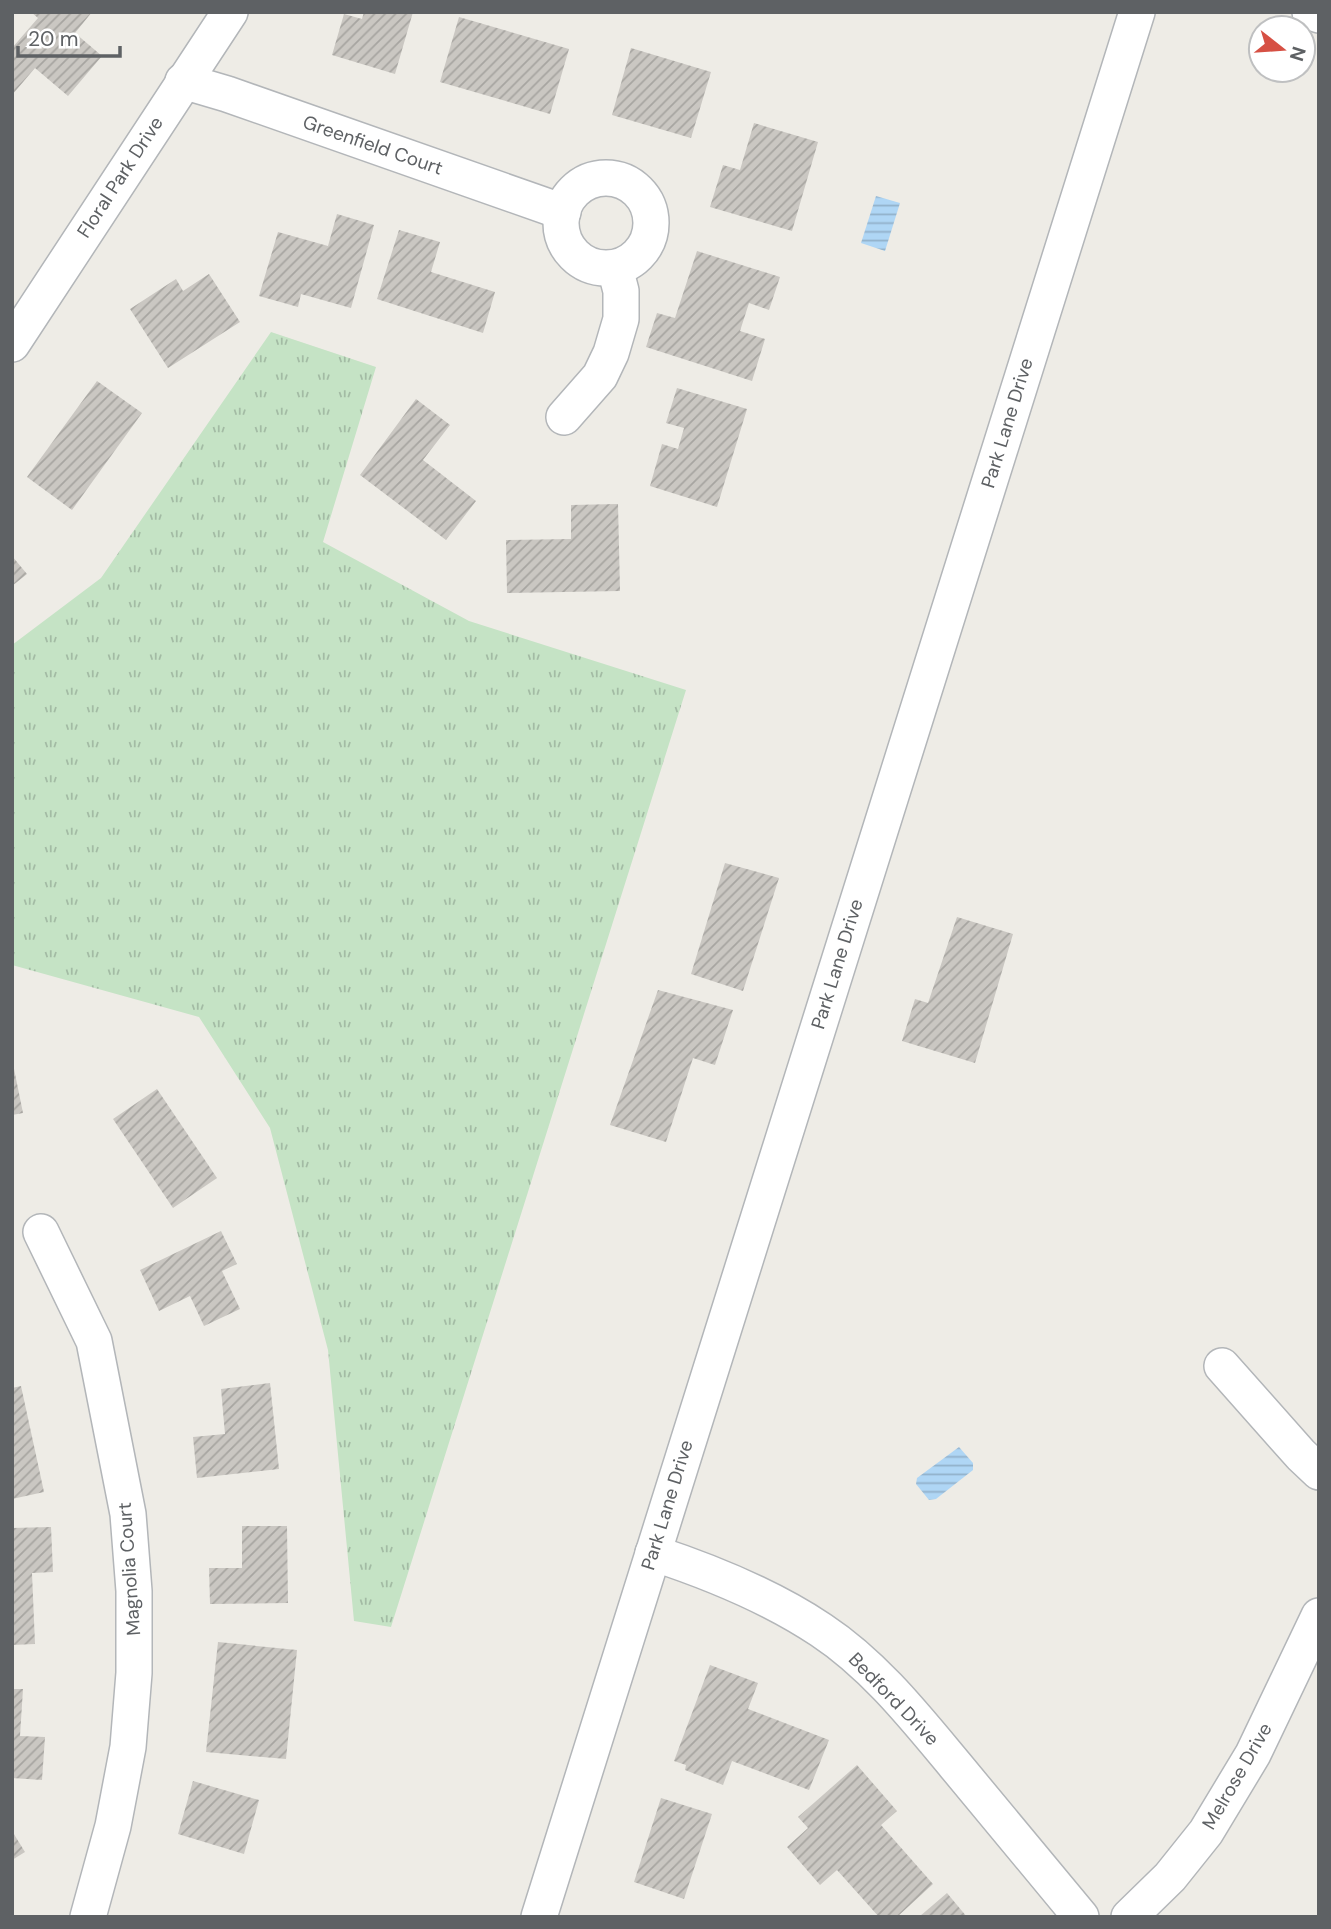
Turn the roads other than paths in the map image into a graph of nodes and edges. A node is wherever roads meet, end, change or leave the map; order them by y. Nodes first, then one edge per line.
1 (230, 12) edge
2 (1137, 12) edge
3 (1310, 12) edge
4 (1319, 15) edge
5 (183, 81) junction
6 (563, 212) junction
7 (615, 268) junction
8 (12, 344) edge
9 (564, 417) dead end
10 (41, 1232) dead end
11 (1222, 1366) dead end
12 (1319, 1472) edge
13 (653, 1553) junction
14 (1319, 1616) edge
15 (88, 1917) edge
16 (539, 1917) edge
17 (1081, 1917) edge
18 (1129, 1917) edge

1 - 5 street, Floral Park Drive
2 - 13 street, Park Lane Drive
3 - 4 street
5 - 6 street, Greenfield Court
5 - 8 street, Floral Park Drive
6 - 7 street
6 - 7 street
7 - 9 street
10 - 15 street, Magnolia Court
11 - 12 street
13 - 16 street, Park Lane Drive
13 - 17 street, Bedford Drive
14 - 18 street, Melrose Drive

